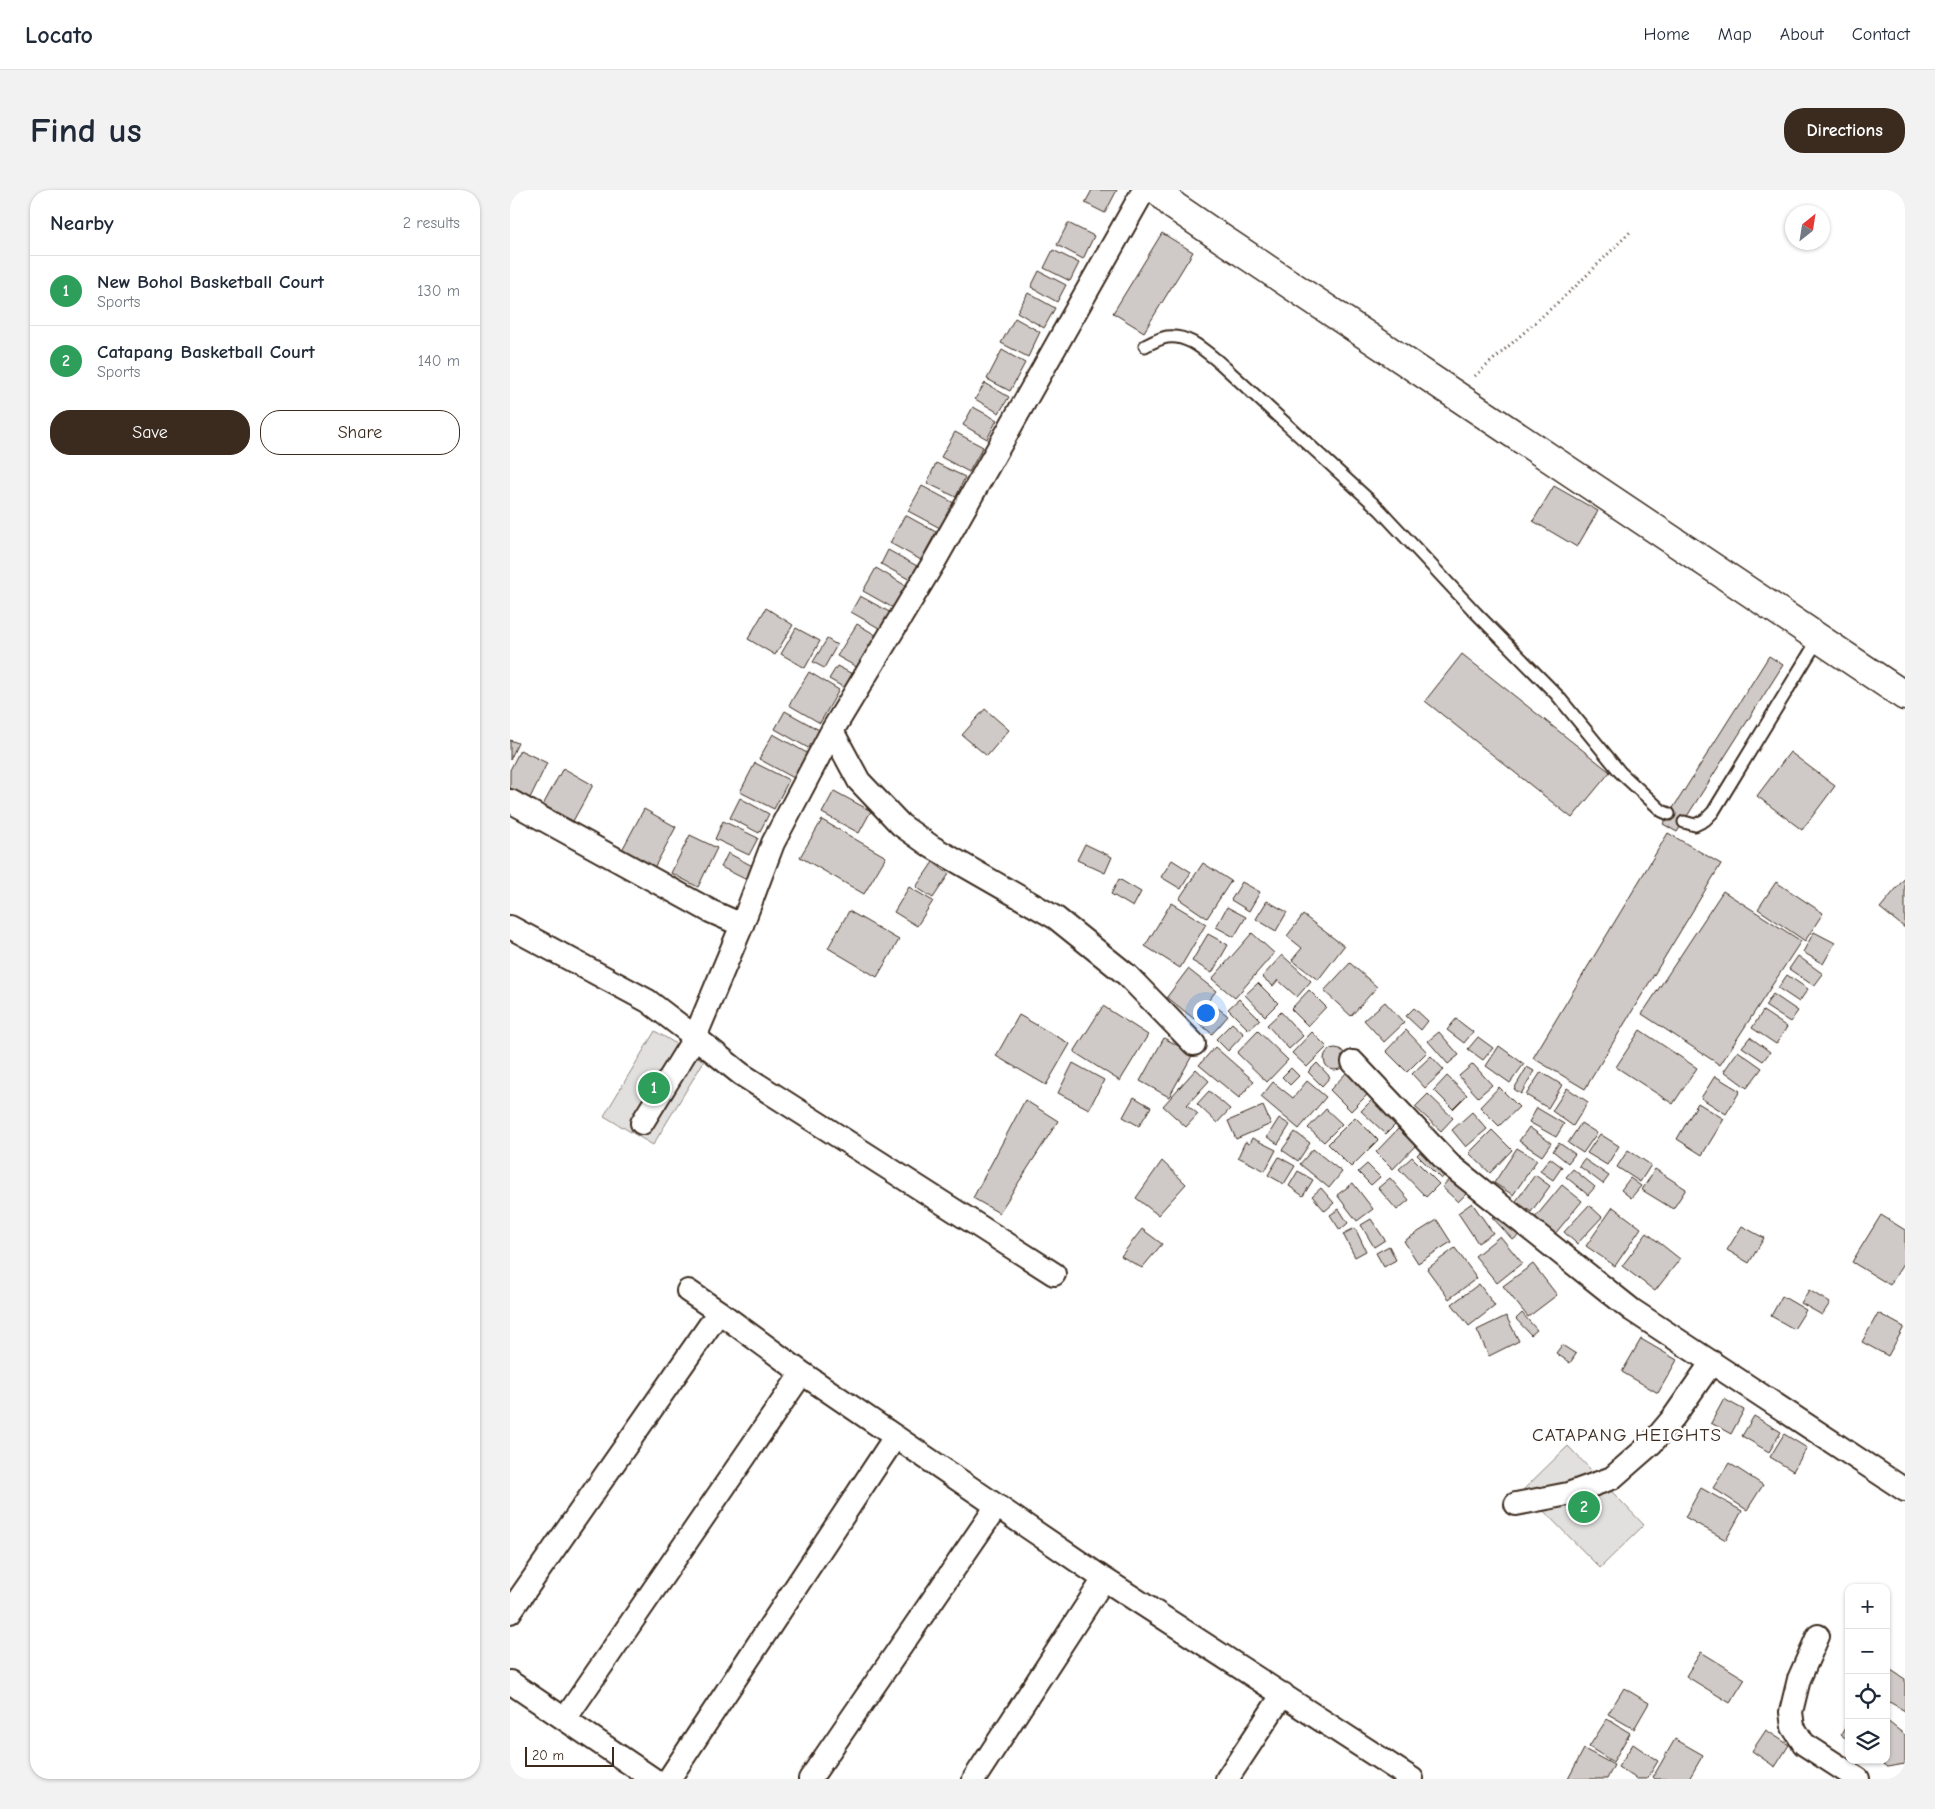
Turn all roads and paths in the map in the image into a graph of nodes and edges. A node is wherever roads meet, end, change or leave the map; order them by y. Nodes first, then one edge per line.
1 (1144, 190) edge
2 (1158, 190) edge
3 (1631, 231) dead end
4 (1145, 346) dead end
5 (1454, 394) junction
6 (1819, 638) junction
7 (1905, 696) edge
8 (832, 731) junction
9 (510, 801) edge
10 (1669, 814) dead end
11 (1684, 822) dead end
12 (742, 925) junction
13 (510, 927) edge
14 (695, 1037) junction
15 (1194, 1044) dead end
16 (1353, 1062) dead end
17 (642, 1124) dead end
18 (1054, 1274) dead end
19 (688, 1291) dead end
20 (719, 1312) junction
21 (1712, 1362) junction
22 (802, 1373) junction
23 (895, 1437) junction
24 (1905, 1490) edge
25 (1516, 1504) dead end
26 (997, 1506) junction
27 (1104, 1579) junction
28 (510, 1612) edge
29 (1818, 1636) dead end
30 (510, 1682) edge
31 (1283, 1694) junction
32 (564, 1719) junction
33 (654, 1779) edge
34 (669, 1779) edge
35 (810, 1779) edge
36 (974, 1779) edge
37 (1227, 1779) edge
38 (1412, 1779) edge
39 (1858, 1779) edge

1 - 8 street
2 - 5 street
3 - 5 path
4 - 10 lane
5 - 6 street
6 - 7 street
6 - 11 lane
8 - 12 street
8 - 15 street
9 - 12 street
12 - 14 street
13 - 14 street
14 - 17 street
14 - 18 street
16 - 21 street
19 - 20 street
20 - 22 street
20 - 28 street
21 - 24 street
21 - 25 street
22 - 23 street
22 - 32 street
23 - 26 street
23 - 34 street
26 - 27 street
26 - 35 street
27 - 31 street
27 - 36 street
29 - 39 street
30 - 32 street
31 - 37 street
31 - 38 street
32 - 33 street

